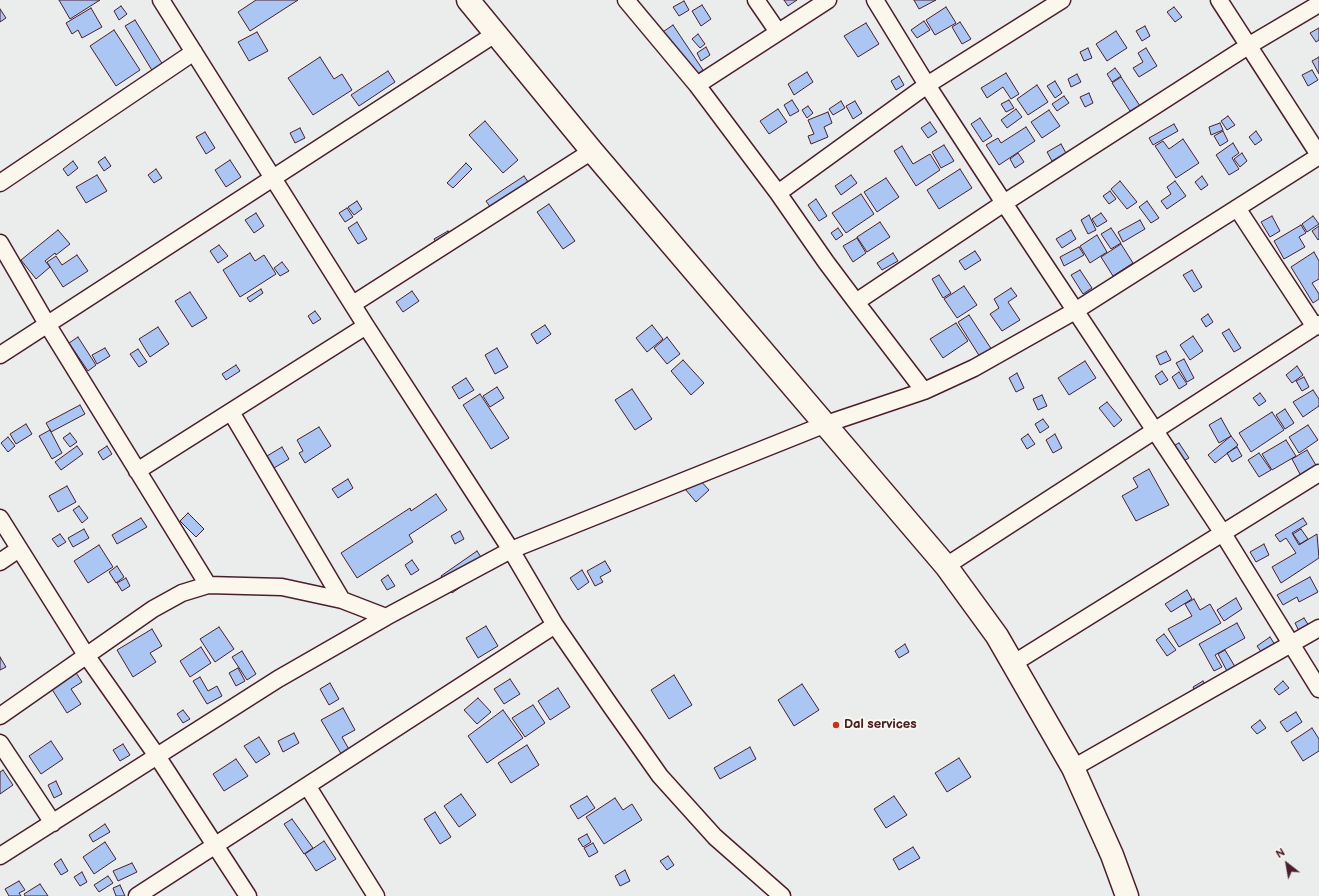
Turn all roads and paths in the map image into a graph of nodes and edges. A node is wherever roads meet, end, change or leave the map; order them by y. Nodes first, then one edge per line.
1 (161, 0) edge
2 (468, 0) edge
3 (626, 0) edge
4 (756, 0) edge
5 (828, 0) edge
6 (875, 0) edge
7 (1062, 0) edge
8 (1219, 0) edge
9 (1319, 4) edge
10 (778, 32) junction
11 (495, 34) junction
12 (1248, 46) junction
13 (194, 52) junction
14 (697, 85) junction
15 (927, 85) junction
16 (592, 152) junction
17 (1319, 156) edge
18 (274, 177) junction
19 (0, 183) edge
20 (778, 193) junction
21 (1004, 203) junction
22 (1237, 208) junction
23 (0, 243) edge
24 (856, 302) junction
25 (353, 304) junction
26 (1075, 311) junction
27 (47, 324) junction
28 (1317, 325) edge
29 (366, 326) junction
30 (0, 355) edge
31 (924, 391) junction
32 (231, 412) junction
33 (826, 424) junction
34 (1155, 430) junction
35 (137, 470) junction
36 (1319, 473) edge
37 (0, 518) edge
38 (1222, 532) junction
39 (19, 549) junction
40 (511, 550) junction
41 (0, 562) edge
42 (946, 566) junction
43 (208, 586) junction
44 (342, 600) junction
45 (386, 616) junction
46 (555, 625) junction
47 (1319, 628) edge
48 (1291, 645) junction
49 (86, 655) junction
50 (1014, 663) junction
51 (1319, 689) edge
52 (0, 716) edge
53 (0, 743) edge
54 (157, 756) junction
55 (1073, 768) junction
56 (308, 786) junction
57 (53, 823) junction
58 (215, 845) junction
59 (0, 856) edge
60 (137, 896) edge
61 (248, 896) edge
62 (376, 896) edge
63 (782, 896) edge
64 (1127, 896) edge

1 - 13 street
2 - 11 main road
3 - 14 street
4 - 10 street
5 - 10 street
6 - 15 street
7 - 15 street
8 - 12 street
9 - 12 street
10 - 14 street
11 - 16 main road
11 - 18 street
12 - 17 street
12 - 21 street
13 - 18 street
13 - 19 street
14 - 20 street
15 - 20 street
15 - 21 street
16 - 25 street
16 - 33 main road
17 - 22 street
18 - 25 street
18 - 27 street
20 - 24 street
21 - 24 street
21 - 26 street
22 - 26 street
22 - 28 street
23 - 27 street
24 - 31 street
25 - 29 street
26 - 31 street
26 - 34 street
27 - 30 street
27 - 35 street
28 - 34 street
29 - 32 street
29 - 40 street
31 - 33 street
32 - 35 street
32 - 44 street
33 - 40 street
33 - 42 main road
34 - 38 street
34 - 42 street
35 - 43 street
36 - 38 street
37 - 39 street
38 - 48 street
38 - 50 street
39 - 41 street
39 - 49 street
40 - 45 street
40 - 46 street
42 - 50 main road
43 - 44 street
43 - 49 street
44 - 45 street
45 - 54 street
46 - 56 street
46 - 63 street
47 - 48 street
48 - 51 street
48 - 55 street
49 - 52 street
49 - 54 street
50 - 55 main road
53 - 57 street
54 - 57 street
54 - 58 street
55 - 64 main road
56 - 58 street
56 - 62 street
57 - 59 street
58 - 60 street
58 - 61 street

